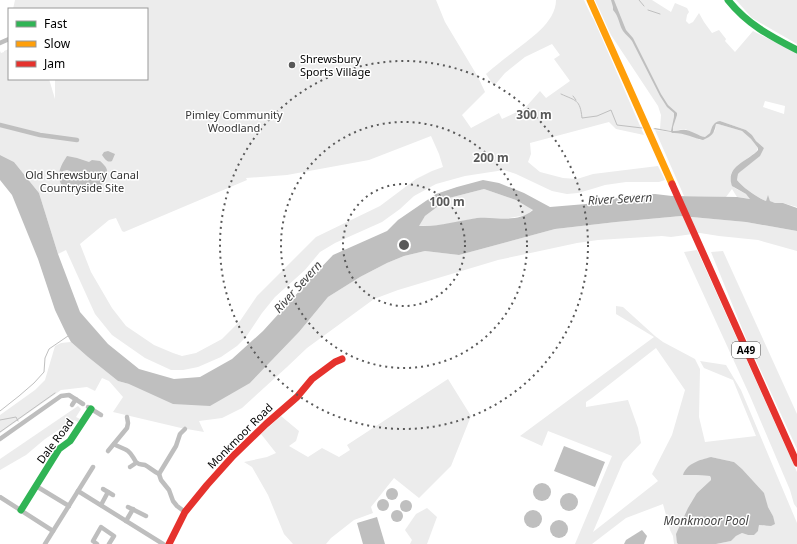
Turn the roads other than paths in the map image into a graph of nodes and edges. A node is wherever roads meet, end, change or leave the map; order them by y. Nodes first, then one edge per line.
1 (590, 0) edge
2 (728, 0) edge
3 (797, 50) edge
4 (342, 359) dead end
5 (76, 399) junction
6 (72, 405) dead end
7 (87, 406) junction
8 (101, 415) dead end
9 (129, 418) dead end
10 (181, 430) dead end
11 (0, 439) edge
12 (114, 444) junction
13 (108, 450) dead end
14 (136, 463) junction
15 (797, 463) edge
16 (93, 467) dead end
17 (130, 467) dead end
18 (159, 474) junction
19 (36, 486) junction
20 (103, 489) dead end
21 (78, 491) junction
22 (108, 492) junction
23 (114, 495) dead end
24 (0, 497) edge
25 (101, 505) junction
26 (69, 506) junction
27 (21, 510) junction
28 (186, 512) junction
29 (146, 516) dead end
30 (126, 521) junction
31 (53, 531) junction
32 (45, 544) edge
33 (97, 544) edge
34 (109, 544) edge
35 (163, 544) edge
36 (169, 544) edge

1 - 15 main road, A49
2 - 3 main road
4 - 28 main road, Monkmoor Road
5 - 6 street
5 - 7 street
5 - 11 street
7 - 8 street
7 - 19 main road, Dale Road
9 - 12 street
10 - 18 street
12 - 13 street
12 - 14 street
14 - 17 street
14 - 18 street
16 - 21 street
18 - 28 street
19 - 26 street
19 - 27 main road, Dale Road
20 - 22 street
21 - 25 street
21 - 26 street
22 - 23 street
22 - 25 street
24 - 27 street
25 - 30 street
26 - 31 street
27 - 31 street
28 - 36 main road, Monkmoor Road
29 - 30 street
30 - 35 street
31 - 32 street
33 - 34 street

